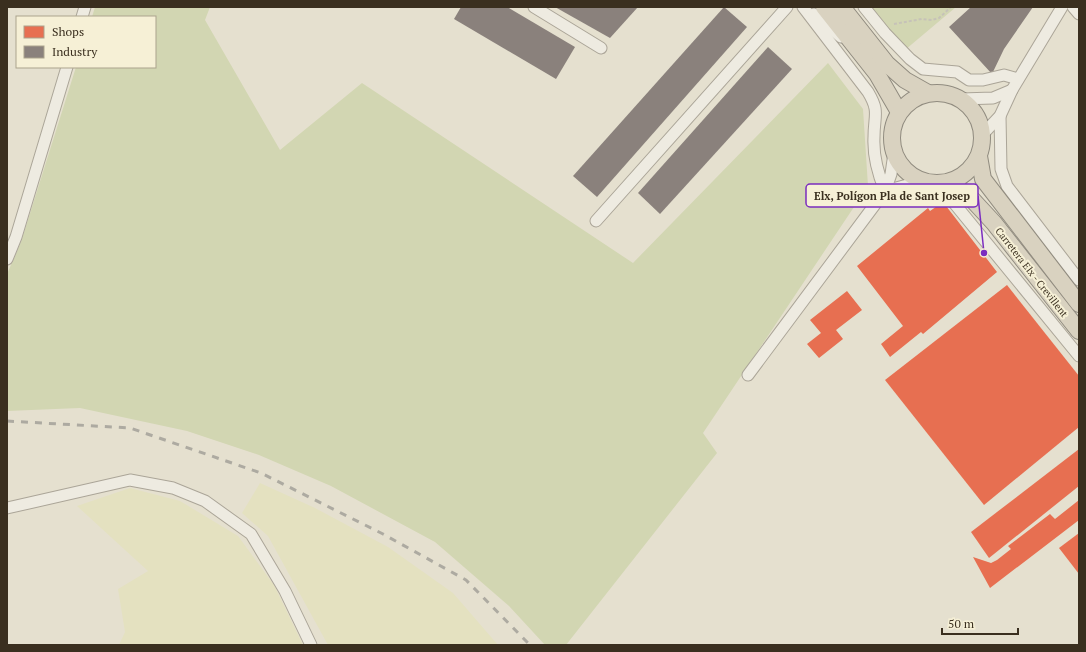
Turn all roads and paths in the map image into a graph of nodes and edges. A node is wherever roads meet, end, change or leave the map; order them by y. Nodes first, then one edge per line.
1 (534, 7) edge
2 (787, 7) edge
3 (803, 7) edge
4 (806, 7) edge
5 (824, 7) edge
6 (842, 7) edge
7 (864, 7) edge
8 (951, 7) edge
9 (1062, 7) edge
10 (1073, 7) edge
11 (1079, 14) edge
12 (894, 24) dead end
13 (601, 48) dead end
14 (864, 57) junction
15 (67, 68) edge
16 (1018, 80) junction
17 (1012, 90) junction
18 (928, 93) junction
19 (961, 99) junction
20 (899, 112) junction
21 (1000, 116) junction
22 (982, 136) junction
23 (894, 153) junction
24 (978, 156) junction
25 (927, 182) junction
26 (949, 182) junction
27 (885, 191) junction
28 (596, 221) dead end
29 (7, 259) edge
30 (1079, 280) edge
31 (1079, 304) edge
32 (1061, 308) junction
33 (1079, 331) edge
34 (1079, 338) edge
35 (1079, 356) edge
36 (748, 375) dead end
37 (7, 508) edge
38 (311, 645) edge

1 - 13 street
2 - 28 street
3 - 27 street
4 - 14 street
5 - 14 highway
6 - 18 highway
7 - 16 street
8 - 12 path
9 - 16 street
10 - 11 street
14 - 20 highway
15 - 29 street
16 - 17 street
17 - 19 street
17 - 21 street
18 - 19 highway
18 - 20 highway
19 - 22 highway
20 - 23 highway
21 - 22 street
21 - 30 street
22 - 24 highway
23 - 25 highway
23 - 27 street
24 - 26 highway
24 - 31 highway, Carretera Elx - Crevillent
25 - 26 highway
25 - 27 street
25 - 35 street
26 - 32 highway, Carretera Elx - Crevillent
27 - 36 street
32 - 33 highway, Carretera Elx - Crevillent
32 - 34 street
37 - 38 street

